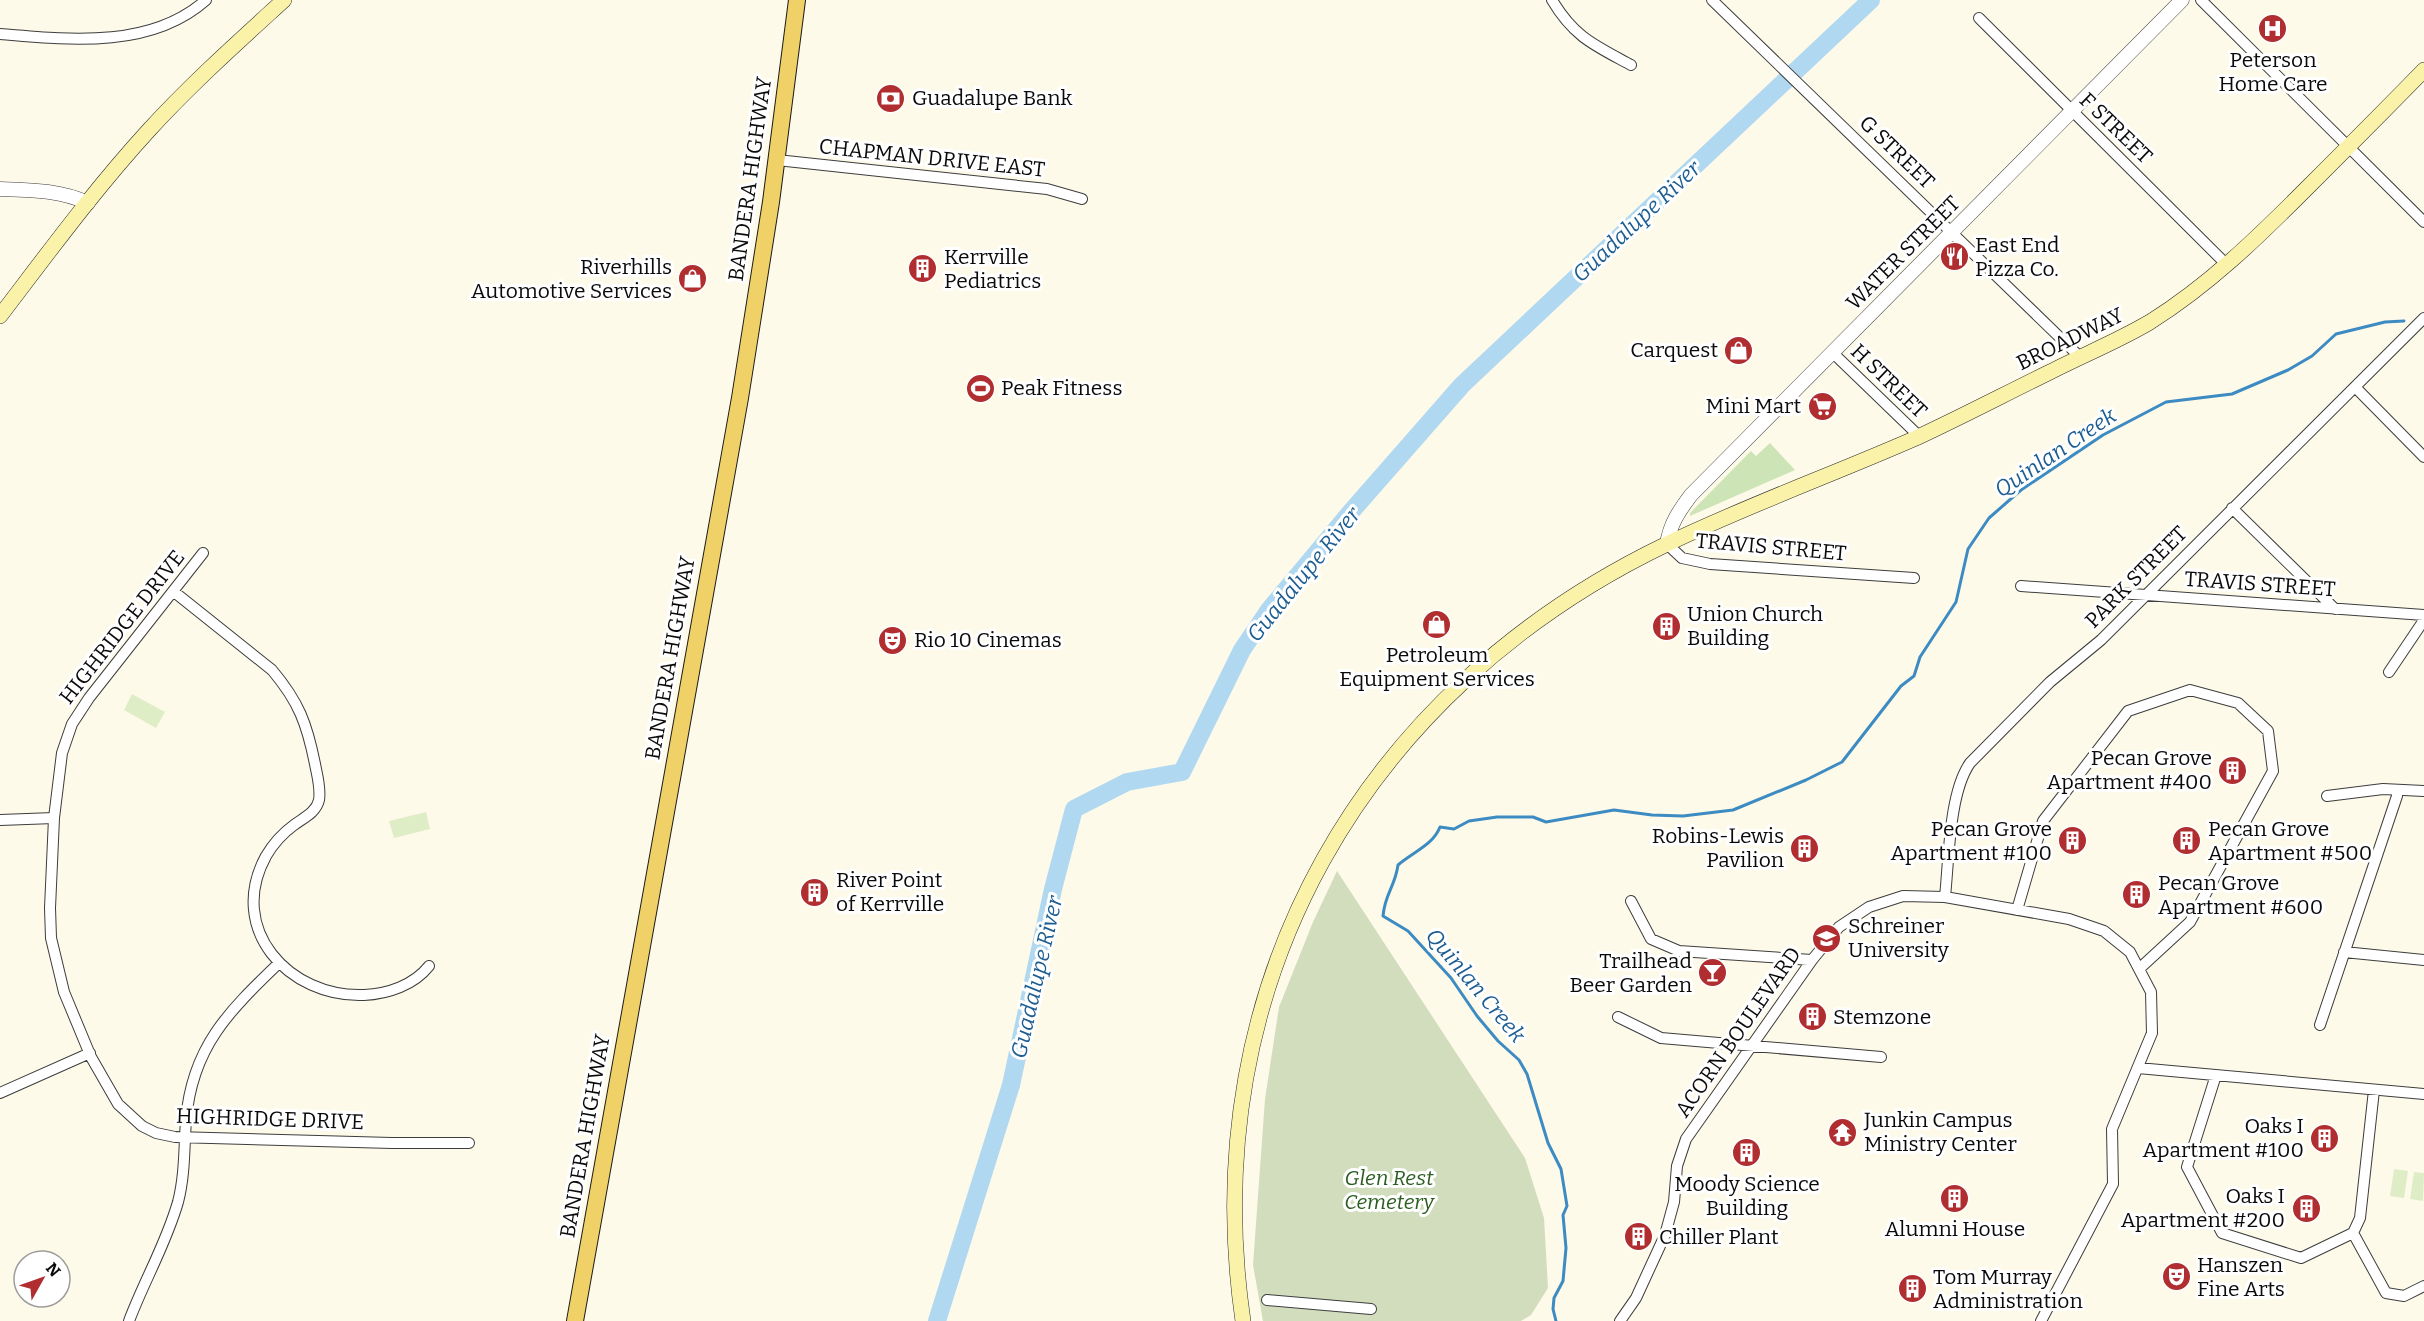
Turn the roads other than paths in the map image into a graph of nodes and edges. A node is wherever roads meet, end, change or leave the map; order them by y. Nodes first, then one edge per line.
1 (206, 0) edge
2 (284, 0) edge
3 (797, 0) edge
4 (1552, 0) edge
5 (1712, 0) edge
6 (2182, 0) edge
7 (2201, 0) edge
8 (1979, 18) dead end
9 (0, 34) edge
10 (1631, 64) dead end
11 (2424, 70) edge
12 (2072, 112) junction
13 (2349, 146) junction
14 (777, 160) junction
15 (0, 189) edge
16 (1082, 199) dead end
17 (88, 203) junction
18 (2424, 222) edge
19 (1953, 233) junction
20 (2228, 265) junction
21 (0, 316) edge
22 (2424, 318) edge
23 (1833, 353) junction
24 (2080, 357) junction
25 (2356, 387) junction
26 (1919, 436) junction
27 (2424, 457) edge
28 (2232, 508) junction
29 (1667, 544) junction
30 (204, 553) dead end
31 (1914, 578) dead end
32 (2021, 586) dead end
33 (173, 591) junction
34 (2144, 595) junction
35 (2335, 609) junction
36 (2424, 615) edge
37 (2424, 620) edge
38 (2389, 672) dead end
39 (2397, 790) junction
40 (2424, 791) edge
41 (2327, 796) dead end
42 (54, 818) junction
43 (0, 820) edge
44 (1945, 897) junction
45 (1630, 901) dead end
46 (2017, 910) junction
47 (2344, 952) junction
48 (1812, 960) junction
49 (2424, 960) edge
50 (279, 963) junction
51 (429, 966) dead end
52 (2139, 969) junction
53 (1618, 1017) dead end
54 (2320, 1025) dead end
55 (1750, 1046) junction
56 (90, 1053) junction
57 (1881, 1057) dead end
58 (2138, 1068) junction
59 (2216, 1076) junction
60 (2374, 1090) junction
61 (0, 1093) edge
62 (2424, 1094) edge
63 (186, 1137) junction
64 (469, 1143) dead end
65 (2353, 1233) junction
66 (2424, 1286) edge
67 (1267, 1300) dead end
68 (1371, 1309) dead end
69 (129, 1321) edge
70 (575, 1321) edge
71 (1243, 1321) edge
72 (1620, 1321) edge
73 (2042, 1321) edge

1 - 9 street
2 - 17 main road
3 - 14 main road, BANDERA HIGHWAY
4 - 10 street
5 - 19 street, G STREET
6 - 12 street, WATER STREET
7 - 13 street
8 - 12 street, F STREET
11 - 13 main road, BROADWAY
12 - 19 street, WATER STREET
12 - 20 street, F STREET
13 - 18 street
13 - 20 main road, BROADWAY
14 - 16 street, CHAPMAN DRIVE EAST
14 - 70 main road, BANDERA HIGHWAY
15 - 17 street
17 - 21 main road
19 - 23 street, WATER STREET
19 - 24 street, G STREET
20 - 24 main road, BROADWAY
22 - 25 street, PARK STREET
23 - 26 street, H STREET
23 - 29 street, WATER STREET
24 - 26 main road, BROADWAY
25 - 27 street
25 - 28 street, PARK STREET
26 - 29 main road, BROADWAY
28 - 34 street, PARK STREET
28 - 35 street
29 - 31 street, TRAVIS STREET
29 - 71 main road, BROADWAY
30 - 33 street, HIGHRIDGE DRIVE
32 - 34 street, TRAVIS STREET
33 - 42 street, HIGHRIDGE DRIVE
33 - 50 street
34 - 35 street, TRAVIS STREET
34 - 44 street, PARK STREET
35 - 36 street, TRAVIS STREET
37 - 38 street
39 - 40 street
39 - 41 street
39 - 47 street
42 - 43 street
42 - 56 street, HIGHRIDGE DRIVE
44 - 46 street, ACORN BOULEVARD
44 - 48 street, ACORN BOULEVARD
45 - 48 street
46 - 52 street, ACORN BOULEVARD
46 - 52 street
47 - 49 street
47 - 54 street
48 - 55 street, ACORN BOULEVARD
50 - 51 street
50 - 63 street
52 - 58 street, ACORN BOULEVARD
53 - 55 street
55 - 57 street
55 - 72 street, ACORN BOULEVARD
56 - 61 street
56 - 63 street, HIGHRIDGE DRIVE
58 - 59 street
58 - 73 street, ACORN BOULEVARD
59 - 60 street
59 - 65 street
60 - 62 street
60 - 65 street
63 - 64 street, HIGHRIDGE DRIVE
63 - 69 street
65 - 66 street
67 - 68 street

